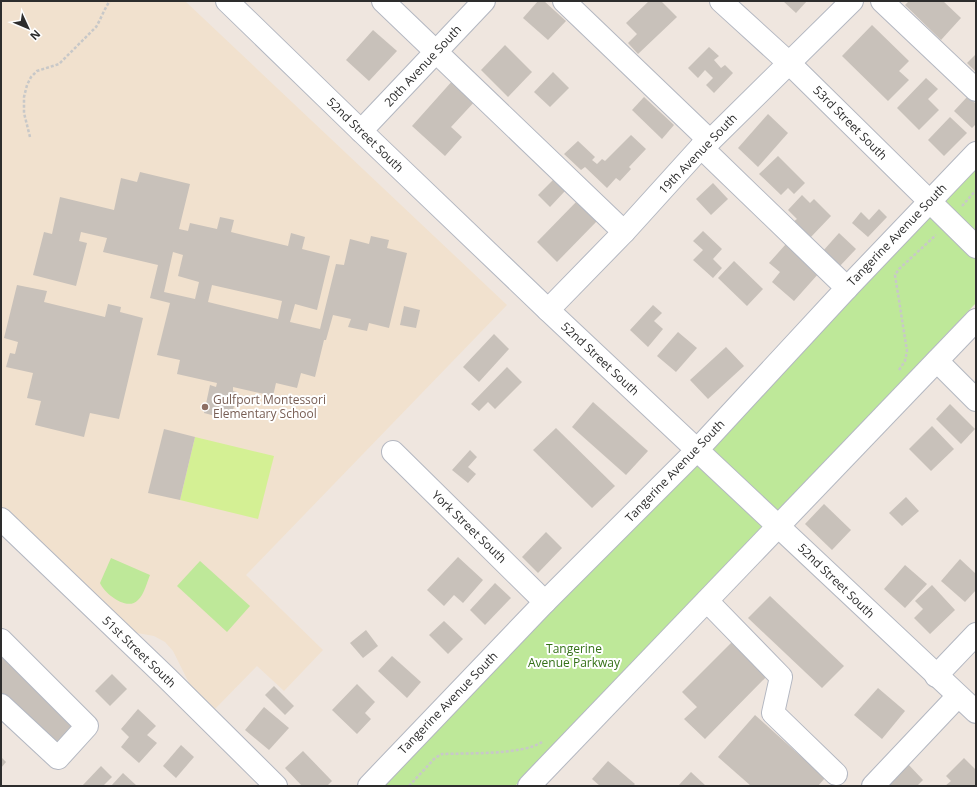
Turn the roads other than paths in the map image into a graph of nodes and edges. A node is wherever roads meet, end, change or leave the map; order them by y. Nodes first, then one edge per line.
1 (227, 1) edge
2 (383, 1) edge
3 (484, 1) edge
4 (564, 1) edge
5 (721, 1) edge
6 (852, 1) edge
7 (882, 1) edge
8 (436, 53) junction
9 (789, 63) junction
10 (976, 90) edge
11 (361, 131) junction
12 (705, 144) junction
13 (976, 153) edge
14 (929, 202) junction
15 (624, 232) junction
16 (976, 247) edge
17 (847, 288) junction
18 (548, 310) junction
19 (976, 320) edge
20 (937, 361) junction
21 (976, 400) edge
22 (697, 450) junction
23 (393, 452) dead end
24 (1, 520) edge
25 (779, 526) junction
26 (707, 601) junction
27 (545, 602) junction
28 (976, 634) edge
29 (1, 640) edge
30 (936, 676) junction
31 (958, 696) junction
32 (1, 705) edge
33 (976, 712) edge
34 (836, 774) dead end
35 (276, 786) edge
36 (369, 786) edge
37 (529, 786) edge
38 (873, 786) edge

1 - 11 street, 52nd Street South
2 - 8 street
3 - 8 street, 20th Avenue South
4 - 12 street
5 - 9 street, 53rd Street South
6 - 9 street, 19th Avenue South
7 - 10 street
8 - 11 street, 20th Avenue South
8 - 15 street
9 - 12 street, 19th Avenue South
9 - 14 street, 53rd Street South
11 - 18 street, 52nd Street South
12 - 15 street, 19th Avenue South
12 - 17 street
13 - 14 street, Tangerine Avenue South
14 - 16 street, 53rd Street South
14 - 17 street, Tangerine Avenue South
15 - 18 street, 19th Avenue South
17 - 22 street, Tangerine Avenue South
18 - 22 street, 52nd Street South
19 - 20 street
20 - 21 street
20 - 25 street
22 - 25 street, 52nd Street South
22 - 27 street, Tangerine Avenue South
23 - 27 street, York Street South
24 - 35 street, 51st Street South
25 - 26 street
25 - 30 street, 52nd Street South
26 - 34 street
26 - 37 street
27 - 36 street, Tangerine Avenue South
28 - 30 street
29 - 32 street
30 - 31 street, 52nd Street South
31 - 33 street, 52nd Street South
31 - 38 street

